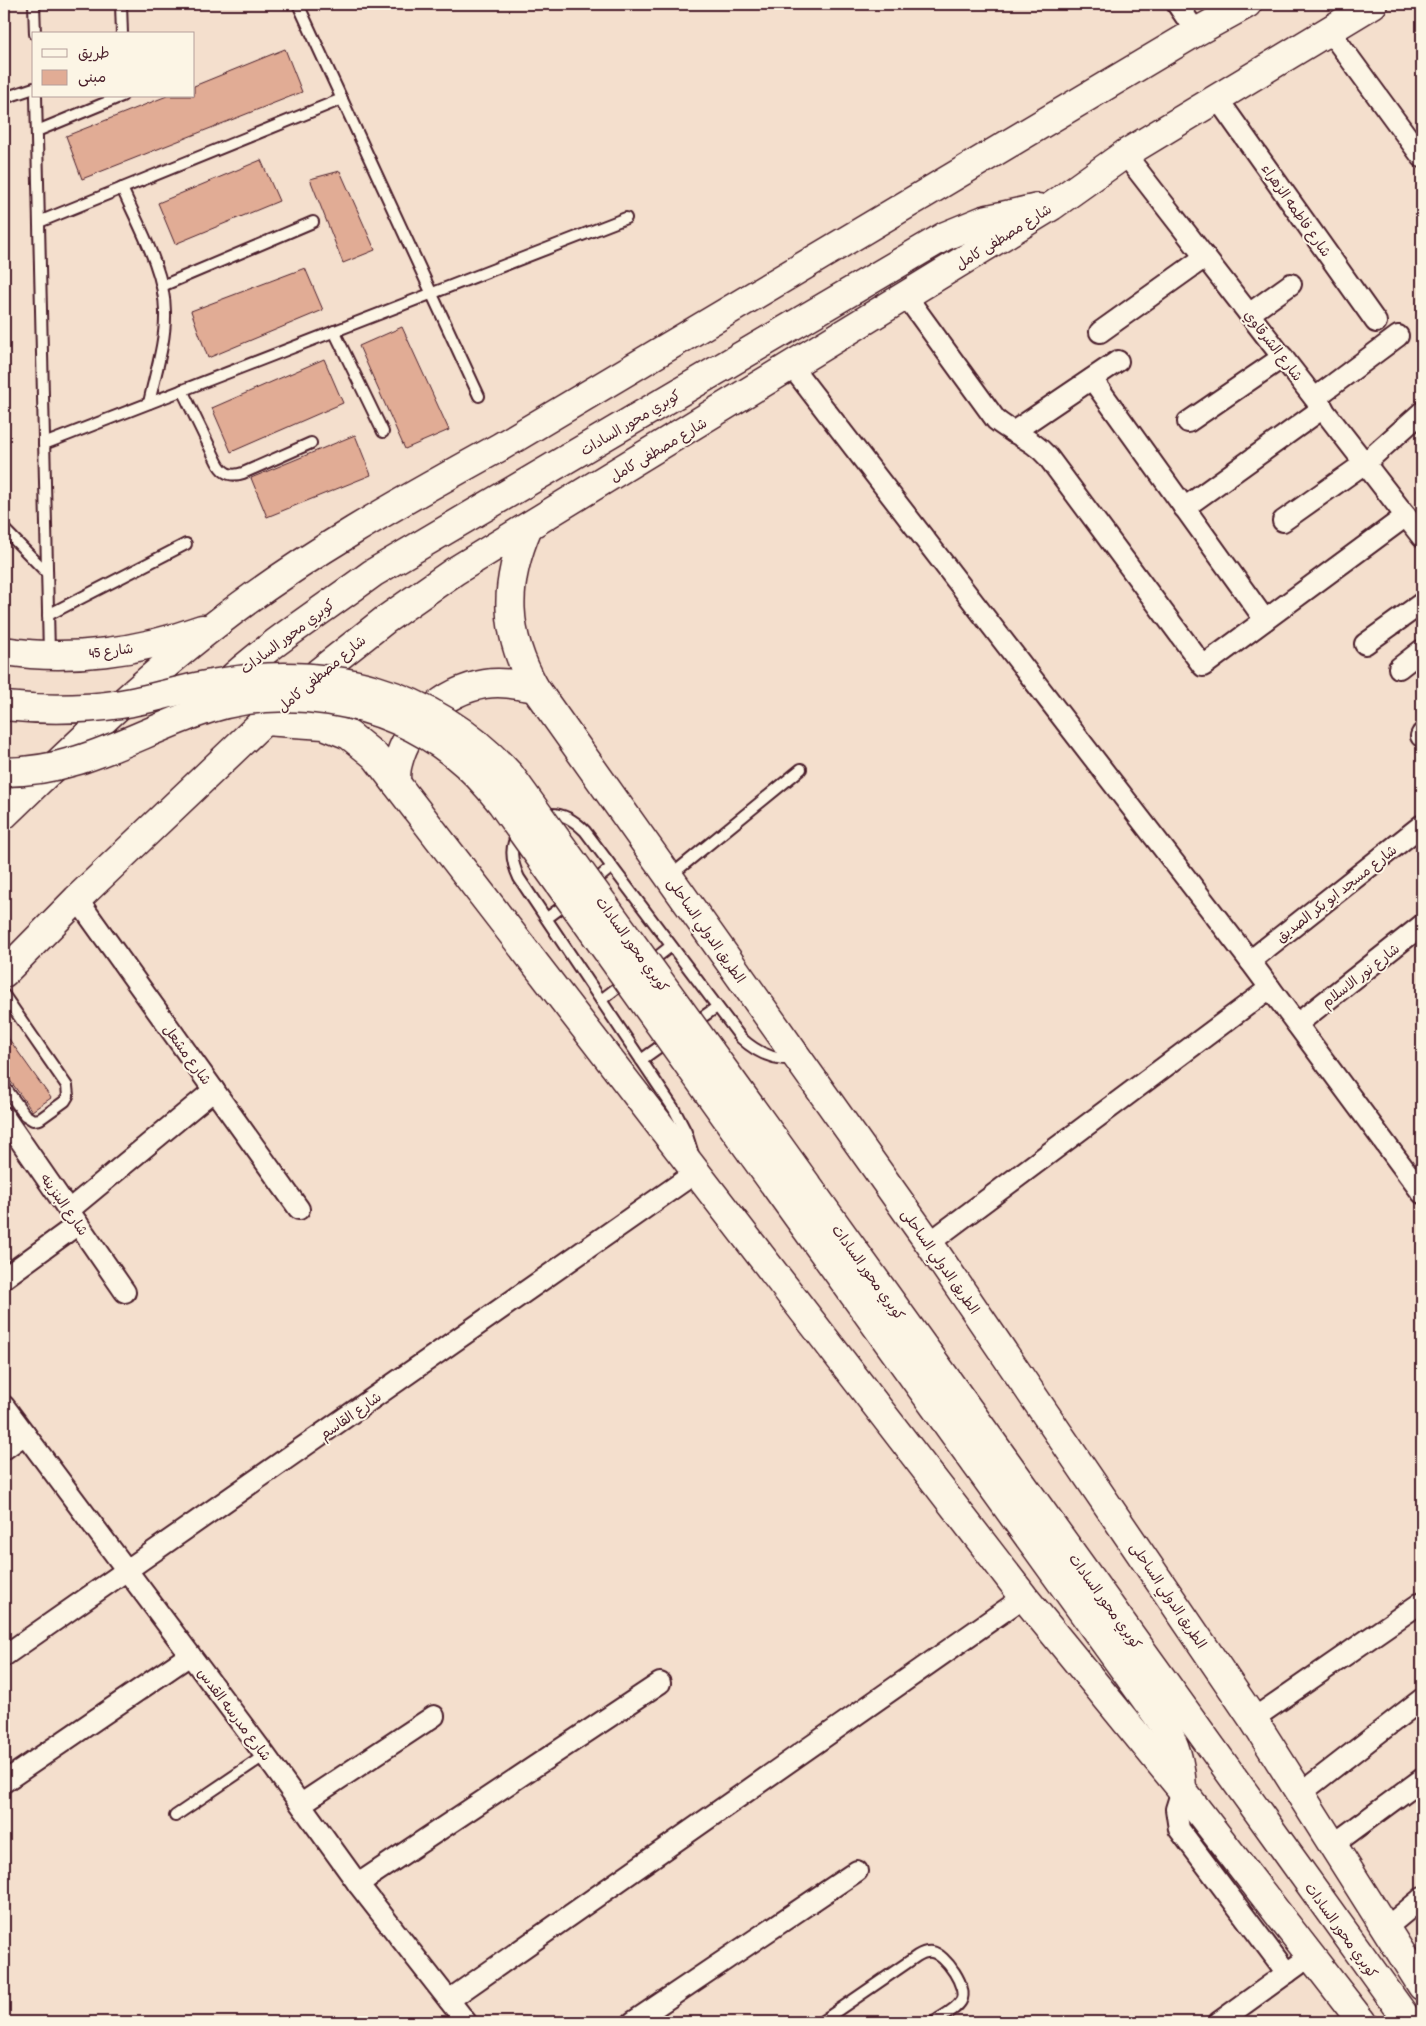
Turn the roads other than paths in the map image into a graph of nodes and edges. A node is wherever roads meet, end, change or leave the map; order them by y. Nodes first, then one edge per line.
1 (34, 4) edge
2 (120, 4) edge
3 (298, 4) edge
4 (1177, 4) edge
5 (1247, 4) edge
6 (1373, 4) edge
7 (1329, 30) junction
8 (35, 32) edge
9 (122, 32) edge
10 (1196, 32) junction
11 (32, 89) edge
12 (4, 98) edge
13 (36, 98) edge
14 (117, 98) edge
15 (1217, 98) junction
16 (342, 99) junction
17 (37, 131) junction
18 (1125, 154) junction
19 (1422, 157) edge
20 (122, 188) junction
21 (1052, 206) junction
22 (626, 218) dead end
23 (39, 222) junction
24 (313, 222) dead end
25 (1205, 257) junction
26 (1291, 284) dead end
27 (162, 286) junction
28 (432, 294) junction
29 (906, 296) junction
30 (1249, 314) junction
31 (1376, 322) dead end
32 (334, 331) junction
33 (1100, 332) dead end
34 (1398, 336) dead end
35 (1283, 357) junction
36 (1118, 361) dead end
37 (792, 366) junction
38 (1092, 379) junction
39 (182, 390) junction
40 (479, 396) dead end
41 (149, 403) junction
42 (1319, 403) junction
43 (1422, 412) edge
44 (1188, 422) dead end
45 (383, 432) dead end
46 (1013, 432) junction
47 (311, 443) dead end
48 (44, 444) junction
49 (1365, 463) junction
50 (1184, 508) junction
51 (1283, 521) dead end
52 (1416, 525) edge
53 (528, 527) junction
54 (4, 529) edge
55 (186, 544) dead end
56 (46, 572) junction
57 (1422, 603) edge
58 (48, 615) junction
59 (1265, 620) junction
60 (215, 625) junction
61 (1365, 644) dead end
62 (1422, 650) edge
63 (4, 651) edge
64 (49, 655) junction
65 (1399, 668) dead end
66 (535, 688) junction
67 (4, 706) edge
68 (195, 713) junction
69 (264, 721) junction
70 (800, 769) dead end
71 (4, 772) edge
72 (396, 783) junction
73 (4, 815) edge
74 (1422, 825) edge
75 (612, 867) junction
76 (669, 877) junction
77 (77, 899) junction
78 (547, 918) junction
79 (1422, 925) edge
80 (672, 946) junction
81 (1250, 961) junction
82 (4, 973) edge
83 (1270, 988) junction
84 (4, 995) edge
85 (601, 1000) junction
86 (717, 1007) junction
87 (1297, 1024) junction
88 (798, 1058) junction
89 (641, 1060) junction
90 (4, 1086) edge
91 (214, 1090) junction
92 (4, 1117) edge
93 (763, 1147) junction
94 (695, 1173) junction
95 (1422, 1193) edge
96 (299, 1209) dead end
97 (74, 1217) junction
98 (929, 1243) junction
99 (4, 1278) edge
100 (125, 1292) dead end
101 (4, 1406) edge
102 (25, 1434) junction
103 (4, 1449) edge
104 (127, 1570) junction
105 (1024, 1597) junction
106 (1422, 1602) edge
107 (190, 1655) junction
108 (4, 1656) edge
109 (660, 1683) dead end
110 (1422, 1699) edge
111 (434, 1716) dead end
112 (1253, 1719) junction
113 (265, 1755) junction
114 (1422, 1779) edge
115 (4, 1782) edge
116 (1182, 1790) junction
117 (1301, 1793) junction
118 (301, 1804) junction
119 (175, 1816) dead end
120 (1334, 1844) junction
121 (857, 1870) dead end
122 (358, 1884) junction
123 (1422, 1898) edge
124 (1386, 1928) junction
125 (1311, 1956) junction
126 (1287, 1973) junction
127 (1421, 1982) edge
128 (449, 2000) junction
129 (466, 2022) edge
130 (633, 2022) edge
131 (821, 2022) edge
132 (934, 2022) edge
133 (1218, 2022) edge
134 (1362, 2022) edge
135 (1409, 2022) edge

1 - 8 lane
2 - 9 lane
3 - 16 lane
4 - 10 street
5 - 10 main road
6 - 7 main road, شارع مصطفى كامل
7 - 15 main road, شارع مصطفى كامل
7 - 19 street
10 - 60 main road
11 - 12 lane
13 - 17 lane
14 - 17 lane
15 - 18 main road, شارع مصطفى كامل
15 - 31 street, شارع فاطمه الزهراء
16 - 20 lane
16 - 28 lane
17 - 23 lane
18 - 21 main road, شارع مصطفى كامل
18 - 25 street, شارع الشرقاوي
20 - 23 lane
20 - 27 lane
21 - 29 main road, شارع مصطفى كامل
21 - 68 main road, كوبري محور السادات, bridge
22 - 28 lane
23 - 48 lane
24 - 27 lane
25 - 30 street, شارع الشرقاوي
25 - 33 street
26 - 30 street
27 - 41 lane
28 - 32 lane
28 - 40 lane
29 - 37 main road, شارع مصطفى كامل
29 - 46 street
30 - 35 street, شارع الشرقاوي
32 - 39 lane
32 - 45 lane
34 - 42 street
35 - 42 street, شارع الشرقاوي
35 - 44 street
36 - 38 street
37 - 53 main road, شارع مصطفى كامل
37 - 81 street
38 - 46 street
38 - 50 street
39 - 41 lane
39 - 47 lane
41 - 48 lane
42 - 49 street, شارع الشرقاوي
42 - 50 street
43 - 49 street
46 - 59 street
48 - 56 lane
49 - 51 street
49 - 52 street, شارع الشرقاوي
50 - 59 street
52 - 59 street
53 - 66 main road, الطريق الدولي الساحلى
53 - 69 main road, شارع مصطفى كامل
54 - 56 lane
55 - 58 lane
56 - 58 lane
57 - 61 street
58 - 64 lane
60 - 64 main road, شارع 45
60 - 73 main road
62 - 65 street
63 - 64 main road, شارع 45
66 - 72 main road
66 - 76 main road, الطريق الدولي الساحلى
67 - 93 main road, كوبري محور السادات, bridge
68 - 71 main road, كوبري محور السادات, bridge
68 - 93 main road, كوبري محور السادات, bridge
69 - 72 main road
69 - 77 main road, شارع مصطفى كامل
70 - 76 lane
72 - 94 main road
74 - 81 street, شارع مسجد ابو بكر الصديق
75 - 78 lane
75 - 78 lane
75 - 80 lane
76 - 88 main road, الطريق الدولي الساحلى
77 - 82 main road, شارع مصطفى كامل
77 - 91 street, شارع مشعل
78 - 85 lane
79 - 87 street, شارع نور الاسلام
80 - 85 lane
80 - 86 lane
81 - 83 street
83 - 87 street
83 - 98 street
84 - 90 lane
85 - 89 lane
86 - 88 lane
86 - 89 lane
87 - 95 street
88 - 98 main road, الطريق الدولي الساحلى
89 - 94 lane
91 - 96 street, شارع مشعل
91 - 97 street
92 - 97 street, شارع البنزينه
93 - 116 main road, كوبري محور السادات
93 - 135 main road, كوبري محور السادات
94 - 104 street, شارع القاسم
94 - 105 main road
97 - 99 street
97 - 100 street, شارع البنزينه
98 - 112 main road, الطريق الدولي الساحلى
101 - 102 street, شارع مدرسه القدس
102 - 103 street
102 - 104 street, شارع مدرسه القدس
104 - 107 street, شارع مدرسه القدس
104 - 108 street, شارع القاسم
105 - 116 main road
105 - 128 street
106 - 112 street
107 - 113 street, شارع مدرسه القدس
107 - 115 street
109 - 122 street
110 - 117 street
111 - 118 street
112 - 117 main road, الطريق الدولي الساحلى
113 - 118 street, شارع مدرسه القدس
113 - 119 lane
114 - 120 street
116 - 125 main road
116 - 126 street
117 - 120 main road, الطريق الدولي الساحلى
118 - 122 street, شارع مدرسه القدس
120 - 124 main road, الطريق الدولي الساحلى
121 - 130 street
122 - 128 street, شارع مدرسه القدس
123 - 124 street
124 - 127 main road, الطريق الدولي الساحلى
125 - 126 street
125 - 134 main road
126 - 133 street
128 - 129 street, شارع مدرسه القدس
131 - 132 lane

